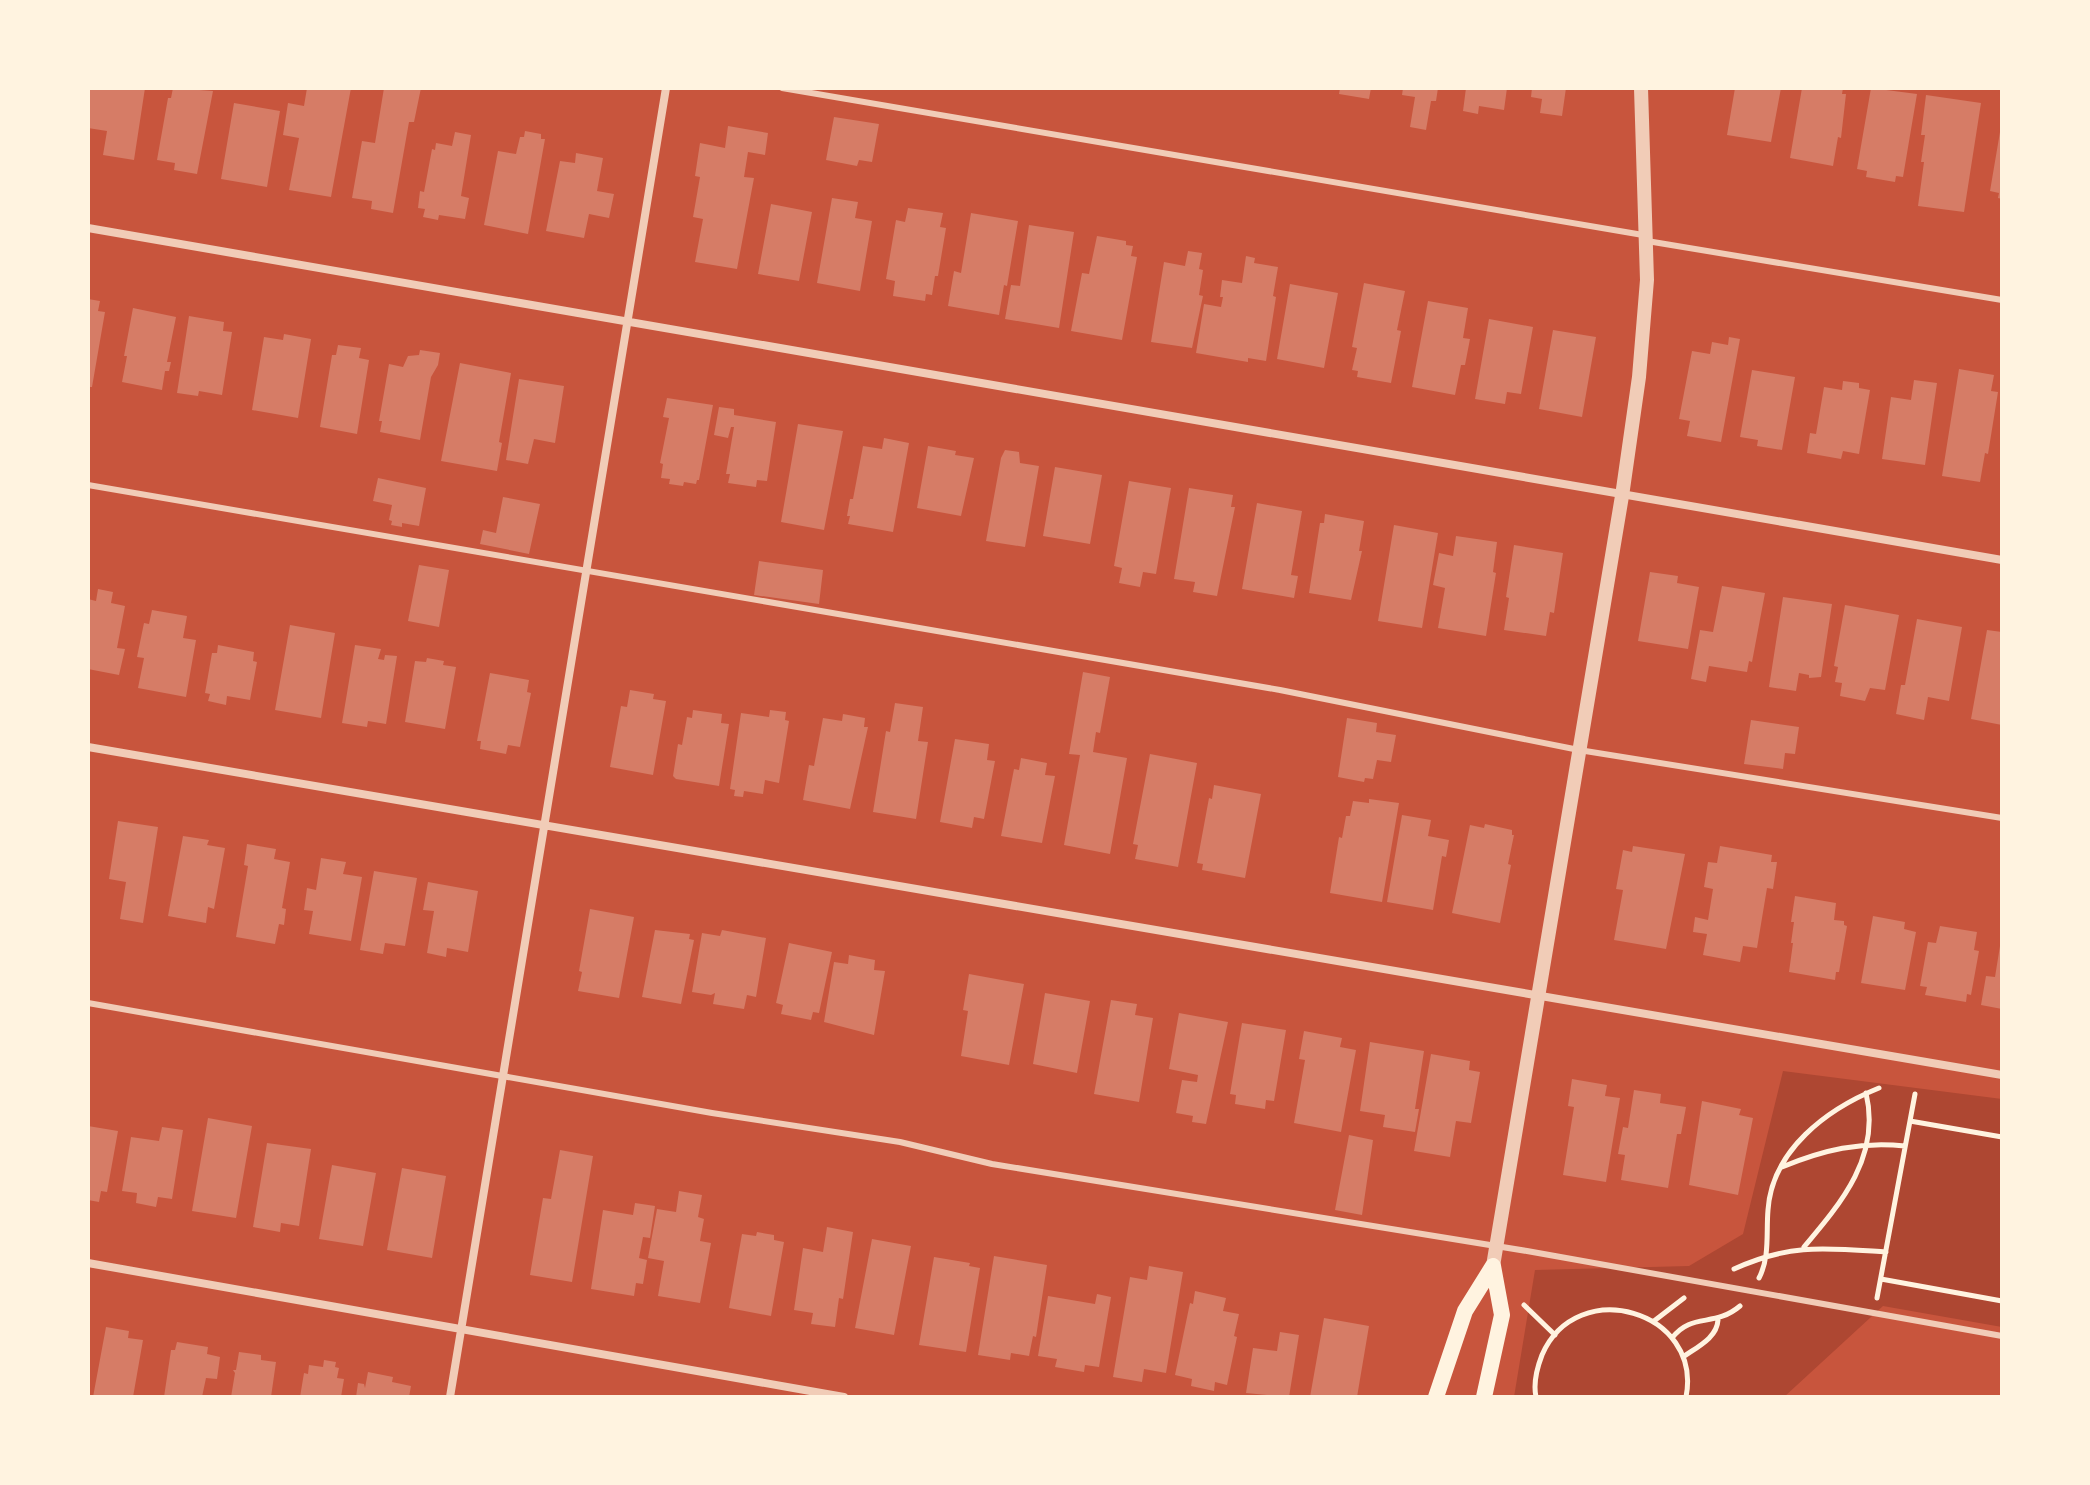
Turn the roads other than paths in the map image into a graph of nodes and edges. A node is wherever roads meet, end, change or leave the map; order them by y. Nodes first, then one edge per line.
1 (666, 88) edge
2 (782, 88) edge
3 (1641, 88) edge
4 (88, 228) edge
5 (1647, 238) junction
6 (2002, 300) edge
7 (627, 320) junction
8 (88, 485) edge
9 (1622, 496) junction
10 (2002, 560) edge
11 (587, 570) junction
12 (88, 747) edge
13 (1579, 750) junction
14 (2002, 818) edge
15 (545, 825) junction
16 (1539, 995) junction
17 (88, 1003) edge
18 (2002, 1075) edge
19 (502, 1076) junction
20 (1497, 1247) junction
21 (88, 1263) edge
22 (1493, 1266) junction
23 (462, 1331) junction
24 (2002, 1336) edge
25 (450, 1397) edge
26 (844, 1397) edge
27 (1436, 1397) edge
28 (1484, 1397) edge

1 - 7 street
2 - 5 lane
3 - 5 street
4 - 7 street
5 - 6 lane
5 - 9 street
7 - 9 street
7 - 11 street
8 - 11 lane
9 - 10 street
9 - 13 street
11 - 13 lane
11 - 15 street
12 - 15 street
13 - 14 lane
13 - 16 street
15 - 16 street
15 - 19 street
16 - 18 street
16 - 20 street
17 - 19 lane
19 - 20 lane
19 - 23 street
20 - 22 street
20 - 24 lane
21 - 23 street
22 - 27 main road
22 - 28 main road
23 - 25 street
23 - 26 street

